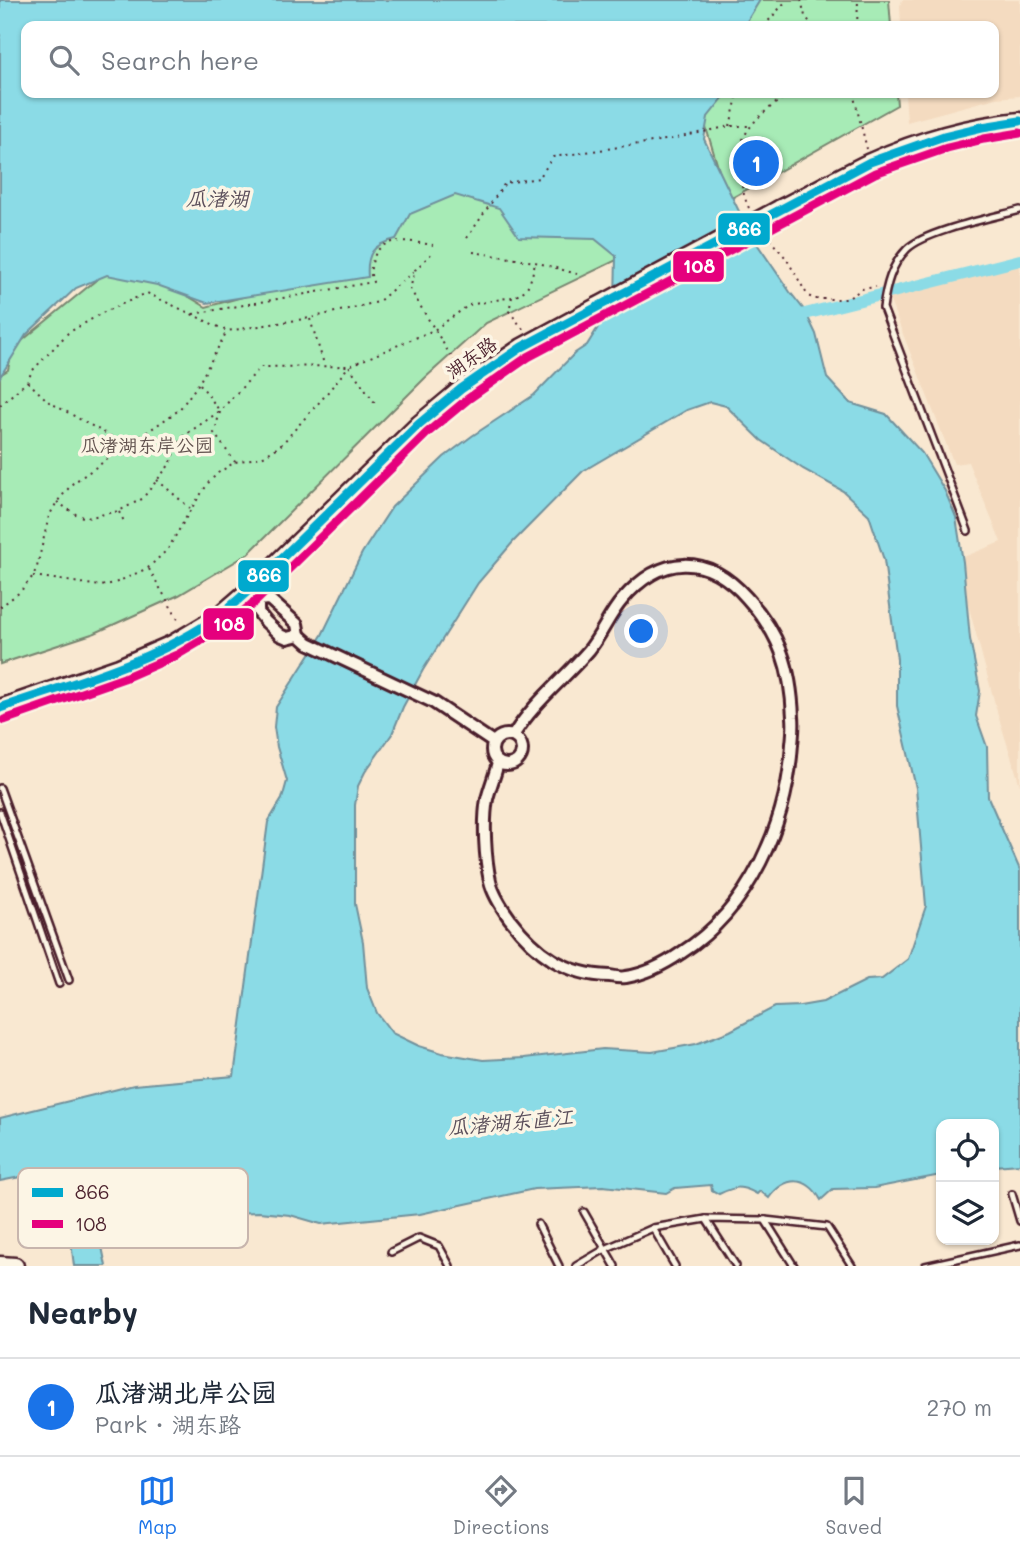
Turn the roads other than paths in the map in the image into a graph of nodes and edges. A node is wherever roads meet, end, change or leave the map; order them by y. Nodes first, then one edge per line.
1 (1020, 121) edge
2 (1020, 210) edge
3 (968, 531) dead end
4 (253, 596) junction
5 (299, 635) junction
6 (0, 708) edge
7 (513, 736) junction
8 (493, 742) junction
9 (498, 762) junction
10 (0, 788) edge
11 (0, 812) edge
12 (69, 980) dead end
13 (59, 984) dead end
14 (1012, 1194) dead end
15 (583, 1212) dead end
16 (706, 1219) junction
17 (765, 1220) junction
18 (1020, 1221) edge
19 (538, 1224) dead end
20 (653, 1228) junction
21 (1020, 1245) edge
22 (605, 1249) junction
23 (391, 1252) dead end
24 (0, 1265) edge
25 (15, 1266) edge
26 (450, 1266) edge
27 (559, 1266) edge
28 (576, 1266) edge
29 (615, 1266) edge
30 (675, 1266) edge
31 (736, 1266) edge
32 (794, 1266) edge
33 (852, 1266) edge
34 (925, 1266) edge

1 - 4 street, 湖东路, bridge
2 - 3 lane
4 - 5 street
4 - 5 street
4 - 6 street, 湖东路
5 - 8 street
7 - 8 street
7 - 9 street
7 - 9 street
8 - 9 street
10 - 12 lane
11 - 13 lane
14 - 18 lane
15 - 22 lane
16 - 17 lane
16 - 20 lane
16 - 31 lane
17 - 32 lane
17 - 33 lane
19 - 27 lane
20 - 22 lane
20 - 30 lane
21 - 34 lane
22 - 28 lane
22 - 29 lane
23 - 26 lane
24 - 25 street

